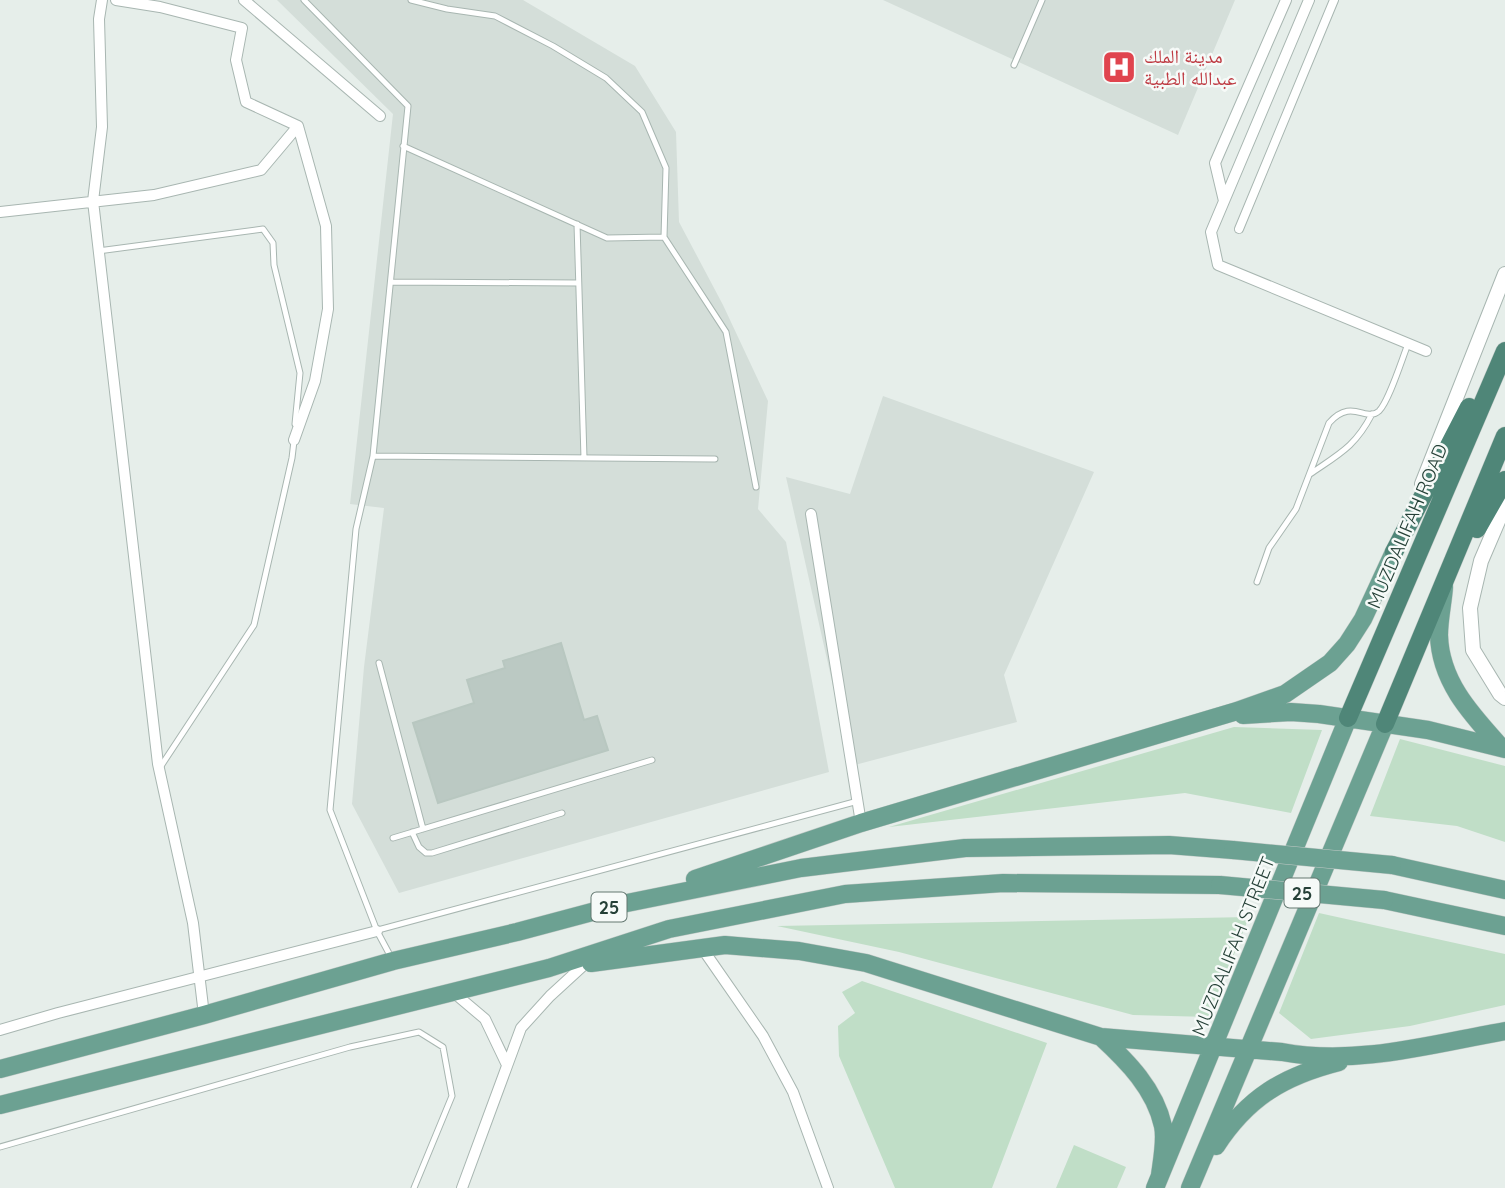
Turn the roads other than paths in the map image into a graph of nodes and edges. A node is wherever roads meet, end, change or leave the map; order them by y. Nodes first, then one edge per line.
1 (102, 0) edge
2 (116, 0) edge
3 (244, 0) edge
4 (304, 0) edge
5 (411, 0) edge
6 (1042, 0) edge
7 (1286, 0) edge
8 (1309, 0) edge
9 (1334, 0) edge
10 (1014, 65) dead end
11 (380, 116) dead end
12 (298, 127) junction
13 (403, 146) junction
14 (93, 201) junction
15 (1224, 201) junction
16 (0, 212) edge
17 (577, 224) junction
18 (1239, 229) dead end
19 (664, 237) junction
20 (98, 251) junction
21 (1505, 274) edge
22 (392, 282) junction
23 (578, 283) junction
24 (1505, 339) edge
25 (1408, 344) junction
26 (1426, 351) dead end
27 (1505, 351) edge
28 (1372, 414) junction
29 (1505, 436) edge
30 (294, 440) junction
31 (373, 456) junction
32 (584, 458) junction
33 (715, 459) dead end
34 (1310, 474) junction
35 (1505, 480) edge
36 (756, 487) dead end
37 (1505, 505) edge
38 (811, 514) dead end
39 (1394, 552) junction
40 (1257, 582) dead end
41 (1445, 583) junction
42 (379, 663) dead end
43 (1505, 698) edge
44 (1217, 717) junction
45 (1348, 718) junction
46 (1385, 724) junction
47 (1503, 747) edge
48 (652, 760) dead end
49 (159, 769) junction
50 (858, 801) junction
51 (562, 813) dead end
52 (861, 823) junction
53 (423, 829) junction
54 (412, 832) junction
55 (393, 838) dead end
56 (1505, 890) edge
57 (622, 904) junction
58 (1505, 926) edge
59 (377, 930) junction
60 (702, 948) junction
61 (393, 961) junction
62 (586, 963) junction
63 (549, 968) junction
64 (199, 976) junction
65 (453, 992) junction
66 (204, 1015) junction
67 (0, 1030) edge
68 (1505, 1031) edge
69 (1101, 1037) junction
70 (1215, 1046) junction
71 (1248, 1050) junction
72 (1363, 1056) junction
73 (507, 1065) junction
74 (0, 1069) edge
75 (0, 1105) edge
76 (0, 1147) edge
77 (1158, 1181) edge
78 (1191, 1185) edge
79 (414, 1188) edge
80 (462, 1188) edge
81 (828, 1188) edge

1 - 14 street
2 - 12 street
3 - 11 street
4 - 13 lane
5 - 19 lane
6 - 10 lane
7 - 15 street
8 - 15 street
9 - 18 street
12 - 14 street
12 - 30 street
13 - 17 lane
13 - 22 lane
14 - 16 street
14 - 20 street
15 - 25 street
17 - 19 lane
17 - 23 lane
19 - 36 lane
20 - 30 lane
20 - 49 street
21 - 39 street
22 - 23 lane
22 - 31 lane
23 - 32 lane
24 - 39 highway
25 - 26 street
25 - 28 lane
27 - 45 highway, MUZDALIFAH ROAD
28 - 34 lane
28 - 34 lane
29 - 41 highway
30 - 49 lane
31 - 32 lane
31 - 59 lane
32 - 33 lane
34 - 40 lane
35 - 41 highway
37 - 43 street
38 - 50 street
39 - 44 main road
41 - 46 highway
41 - 47 main road
42 - 53 lane
44 - 45 main road
44 - 52 main road
45 - 46 main road
45 - 70 main road, MUZDALIFAH STREET
46 - 47 main road
46 - 71 main road
48 - 53 lane
49 - 64 street
50 - 52 street
50 - 59 lane
51 - 54 lane
52 - 57 main road
53 - 54 lane
54 - 55 lane
56 - 57 main road, 25, bridge
57 - 61 main road, 25
58 - 63 main road, 25, bridge
59 - 61 lane
59 - 64 street
60 - 62 main road
60 - 69 main road
60 - 81 street
61 - 66 main road, 25
62 - 63 main road
62 - 73 street
63 - 65 main road, 25
64 - 66 street
64 - 67 street
65 - 73 street
65 - 75 main road, 25
66 - 74 main road, 25
68 - 72 main road
69 - 70 main road
69 - 77 main road
70 - 71 main road
70 - 77 main road, MUZDALIFAH STREET
71 - 72 main road
71 - 78 main road
72 - 78 main road
73 - 80 street
76 - 79 lane

